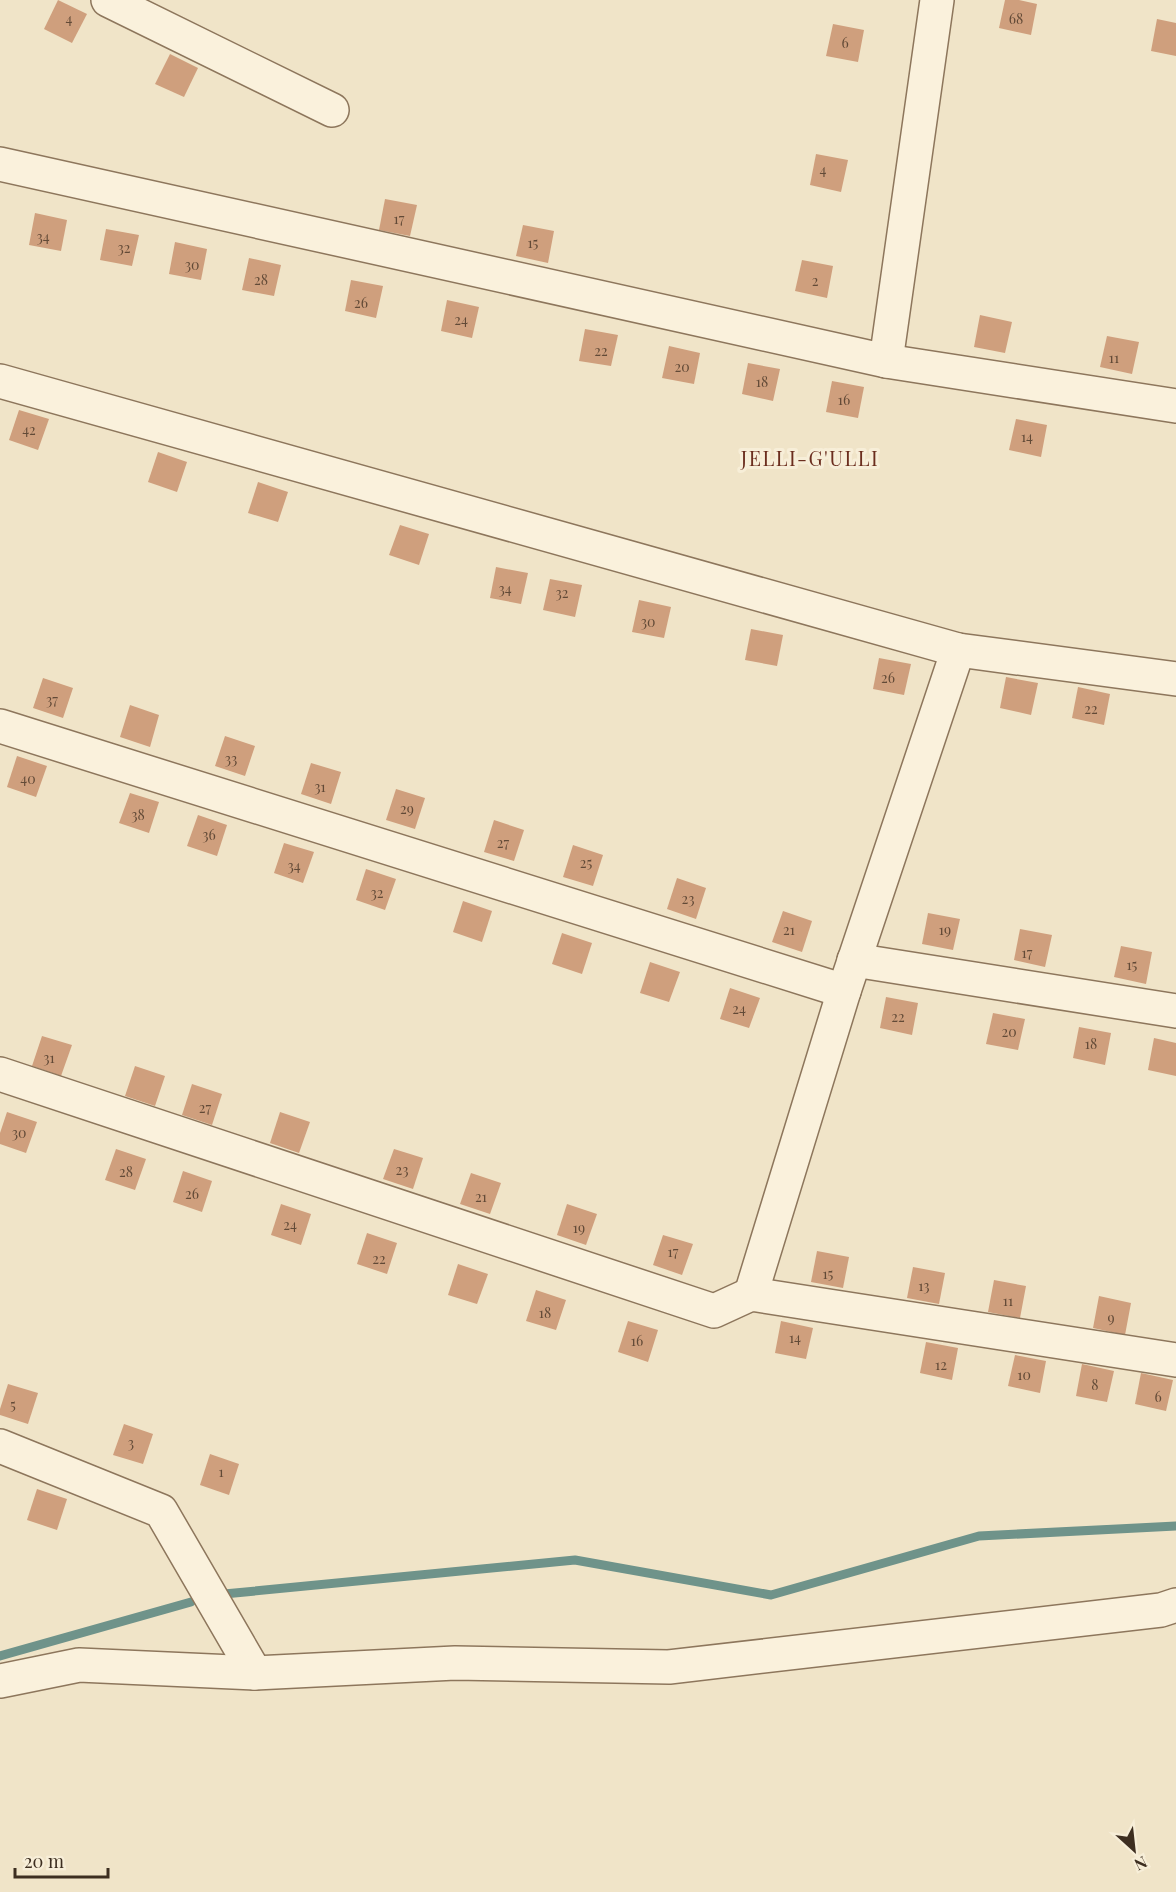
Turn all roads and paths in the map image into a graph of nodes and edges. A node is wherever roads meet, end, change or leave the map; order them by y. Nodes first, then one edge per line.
1 (108, 0) edge
2 (936, 0) edge
3 (332, 110) dead end
4 (0, 164) edge
5 (886, 361) junction
6 (0, 381) edge
7 (1176, 406) edge
8 (958, 650) junction
9 (1176, 679) edge
10 (0, 726) edge
11 (854, 960) junction
12 (844, 991) junction
13 (1176, 1011) edge
14 (0, 1074) edge
15 (751, 1294) junction
16 (1176, 1360) edge
17 (0, 1446) edge
18 (1176, 1605) edge
19 (255, 1673) junction
20 (0, 1681) edge

1 - 3 street
2 - 5 street
4 - 5 street
5 - 7 street
6 - 8 street
8 - 9 street
8 - 11 street
10 - 12 street
11 - 12 street
11 - 13 street
12 - 15 street
14 - 15 street
15 - 16 street
17 - 19 street
18 - 19 street
19 - 20 street

